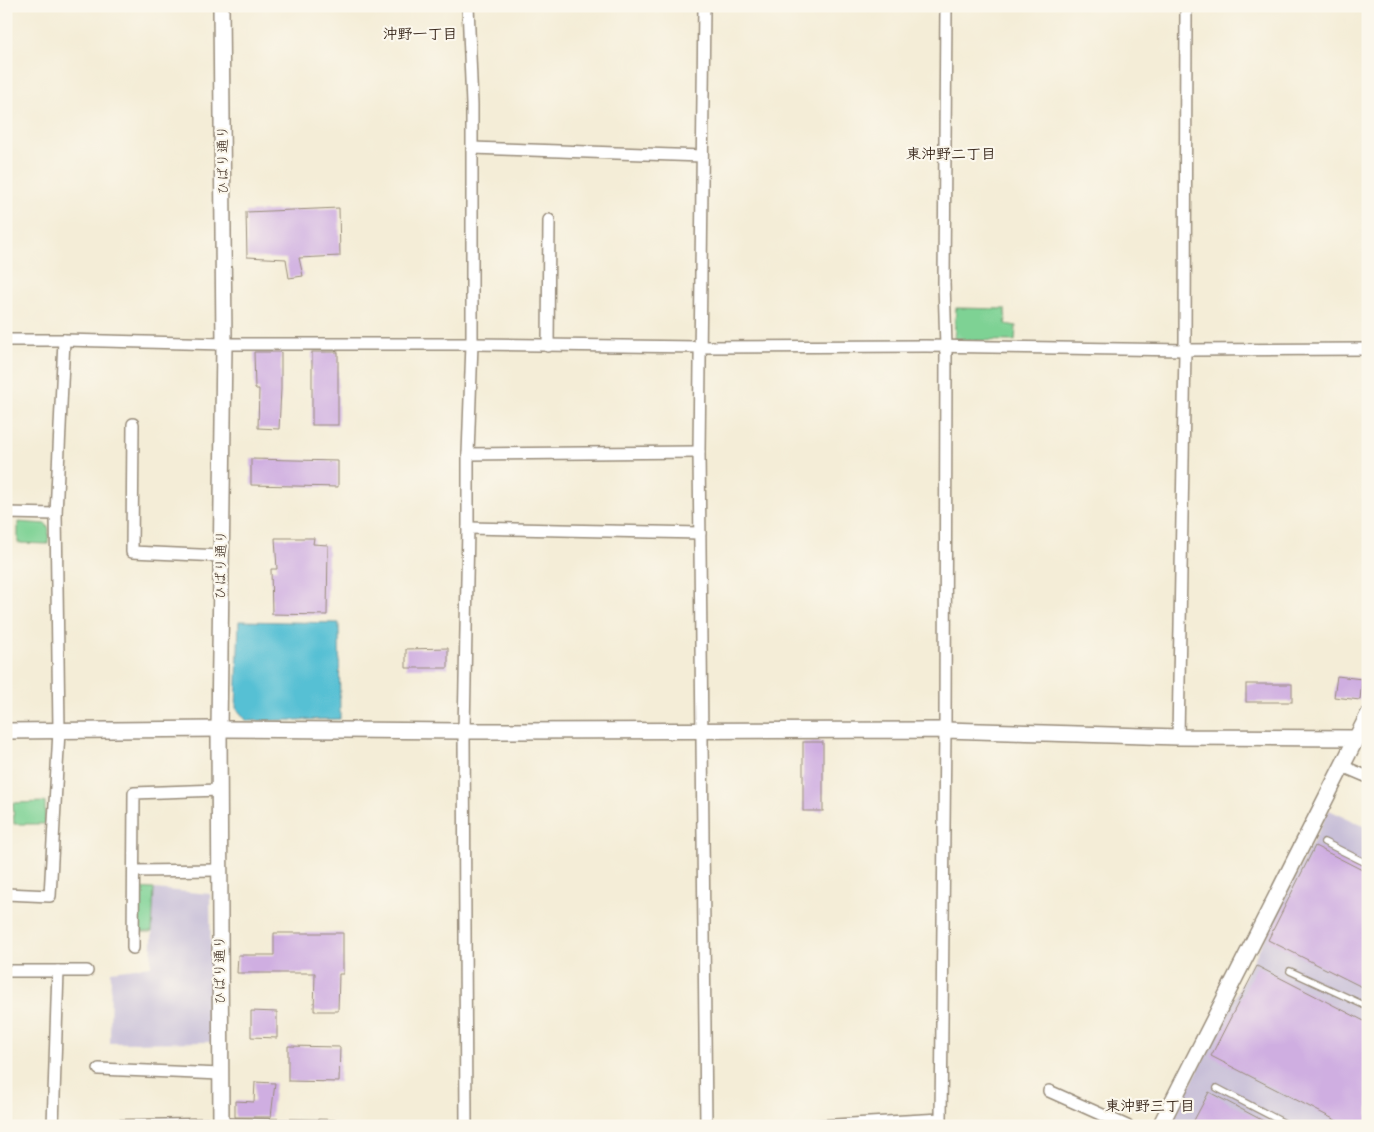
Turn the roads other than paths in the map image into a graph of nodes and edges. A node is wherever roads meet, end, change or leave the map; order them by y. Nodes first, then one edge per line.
1 (221, 6) edge
2 (468, 6) edge
3 (704, 6) edge
4 (946, 6) edge
5 (1186, 6) edge
6 (472, 148) junction
7 (702, 156) junction
8 (549, 220) dead end
9 (6, 340) edge
10 (64, 340) junction
11 (224, 344) junction
12 (472, 344) junction
13 (548, 346) junction
14 (700, 347) junction
15 (946, 347) junction
16 (1368, 349) edge
17 (1184, 350) junction
18 (133, 424) dead end
19 (699, 452) junction
20 (468, 454) junction
21 (6, 513) edge
22 (56, 514) junction
23 (468, 528) junction
24 (700, 534) junction
25 (221, 556) junction
26 (1368, 715) edge
27 (218, 729) junction
28 (703, 730) junction
29 (945, 730) junction
30 (6, 731) edge
31 (59, 731) junction
32 (464, 731) junction
33 (1362, 736) edge
34 (1178, 737) junction
35 (1342, 766) junction
36 (1368, 777) edge
37 (219, 790) junction
38 (1324, 842) dead end
39 (1368, 864) edge
40 (219, 870) junction
41 (134, 871) junction
42 (6, 894) edge
43 (133, 948) dead end
44 (87, 970) dead end
45 (6, 971) edge
46 (58, 971) junction
47 (1290, 971) dead end
48 (1368, 1007) edge
49 (99, 1069) dead end
50 (221, 1074) junction
51 (1216, 1088) dead end
52 (1049, 1091) dead end
53 (939, 1122) edge
54 (221, 1125) edge
55 (53, 1126) edge
56 (110, 1126) edge
57 (333, 1126) edge
58 (466, 1126) edge
59 (706, 1126) edge
60 (816, 1126) edge
61 (1126, 1126) edge
62 (1160, 1126) edge
63 (1290, 1126) edge

1 - 11 street, ひばり通り
2 - 6 street
3 - 7 street
4 - 15 street
5 - 17 street
6 - 7 street
6 - 12 street
7 - 14 street
8 - 13 street
9 - 10 street
10 - 11 street
10 - 22 street
11 - 12 street
11 - 25 street, ひばり通り
12 - 13 street
12 - 20 street
13 - 14 street
14 - 15 street
14 - 19 street
15 - 17 street
15 - 29 street
16 - 17 street
17 - 34 street
18 - 25 street
19 - 20 street
19 - 24 street
20 - 23 street
21 - 22 street
22 - 31 street
23 - 24 street
23 - 32 street
24 - 28 street
25 - 27 street, ひばり通り
26 - 33 street
27 - 31 street
27 - 32 street
27 - 37 street, ひばり通り
28 - 29 street
28 - 32 street
28 - 59 street
29 - 34 street
29 - 53 street
30 - 31 street
31 - 42 street
32 - 58 street
33 - 34 street
33 - 35 street
35 - 36 street
35 - 62 street
37 - 40 street, ひばり通り
37 - 41 street
38 - 39 lane
40 - 41 street
40 - 50 street, ひばり通り
41 - 43 street
44 - 46 street
45 - 46 street
46 - 55 street
47 - 48 lane
49 - 50 street
50 - 54 street, ひばり通り
51 - 63 lane
52 - 61 street
53 - 60 street
54 - 56 street
54 - 57 street

